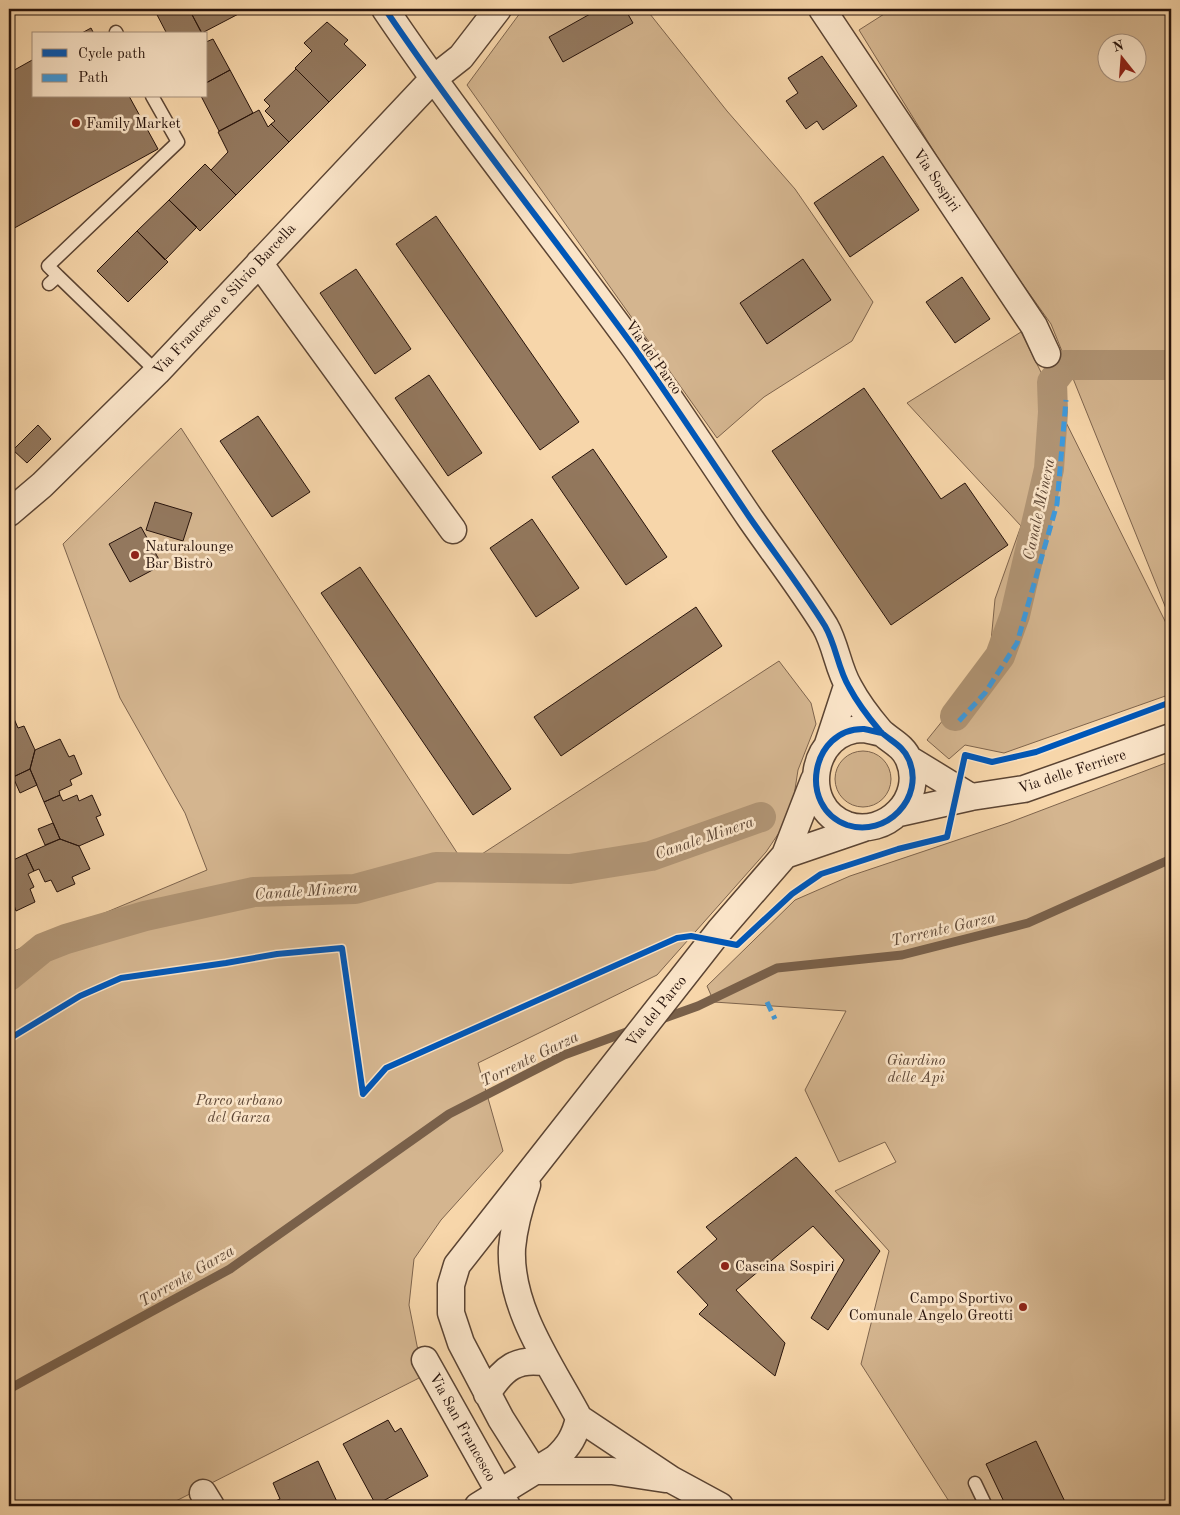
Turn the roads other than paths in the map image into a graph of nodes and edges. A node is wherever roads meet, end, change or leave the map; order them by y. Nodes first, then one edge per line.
1 (385, 9) edge
2 (498, 9) edge
3 (822, 9) edge
4 (433, 79) junction
5 (153, 98) edge
6 (259, 262) junction
7 (1047, 354) dead end
8 (156, 372) junction
9 (9, 513) edge
10 (453, 530) dead end
11 (847, 686) junction
12 (882, 733) junction
13 (1171, 737) edge
14 (828, 744) junction
15 (909, 759) junction
16 (814, 780) junction
17 (972, 797) junction
18 (899, 813) junction
19 (864, 828) junction
20 (785, 855) junction
21 (531, 1172) junction
22 (426, 1360) dead end
23 (548, 1363) junction
24 (487, 1394) junction
25 (579, 1418) junction
26 (534, 1471) junction
27 (672, 1480) junction
28 (975, 1483) dead end
29 (495, 1502) edge
30 (720, 1506) edge
31 (986, 1506) edge

1 - 4 street, Via del Parco
2 - 4 street, Via Francesco e Silvio Barcella
3 - 7 street, Via Sospiri
4 - 6 street, Via Francesco e Silvio Barcella
4 - 11 street, Via del Parco
5 - 8 lane
6 - 8 street, Via Francesco e Silvio Barcella
6 - 10 street
8 - 9 street, Via Francesco e Silvio Barcella
11 - 12 street, Via del Parco
11 - 14 street, Via del Parco
12 - 14 street
12 - 15 street, Via del Parco
13 - 17 street, Via delle Ferriere
14 - 16 street, Via del Parco
15 - 17 street
15 - 18 street
16 - 19 street
16 - 20 street, Via del Parco
17 - 18 street, Via delle Ferriere
18 - 19 street
19 - 20 street
20 - 21 street, Via del Parco
21 - 23 street, Via del Parco
21 - 24 street, Via del Parco
22 - 29 street, Via San Francesco
23 - 24 street
23 - 25 street, Via del Parco
24 - 26 street, Via del Parco
25 - 26 street
25 - 27 street
26 - 27 street
26 - 29 street, Via San Francesco
27 - 30 street
28 - 31 lane

